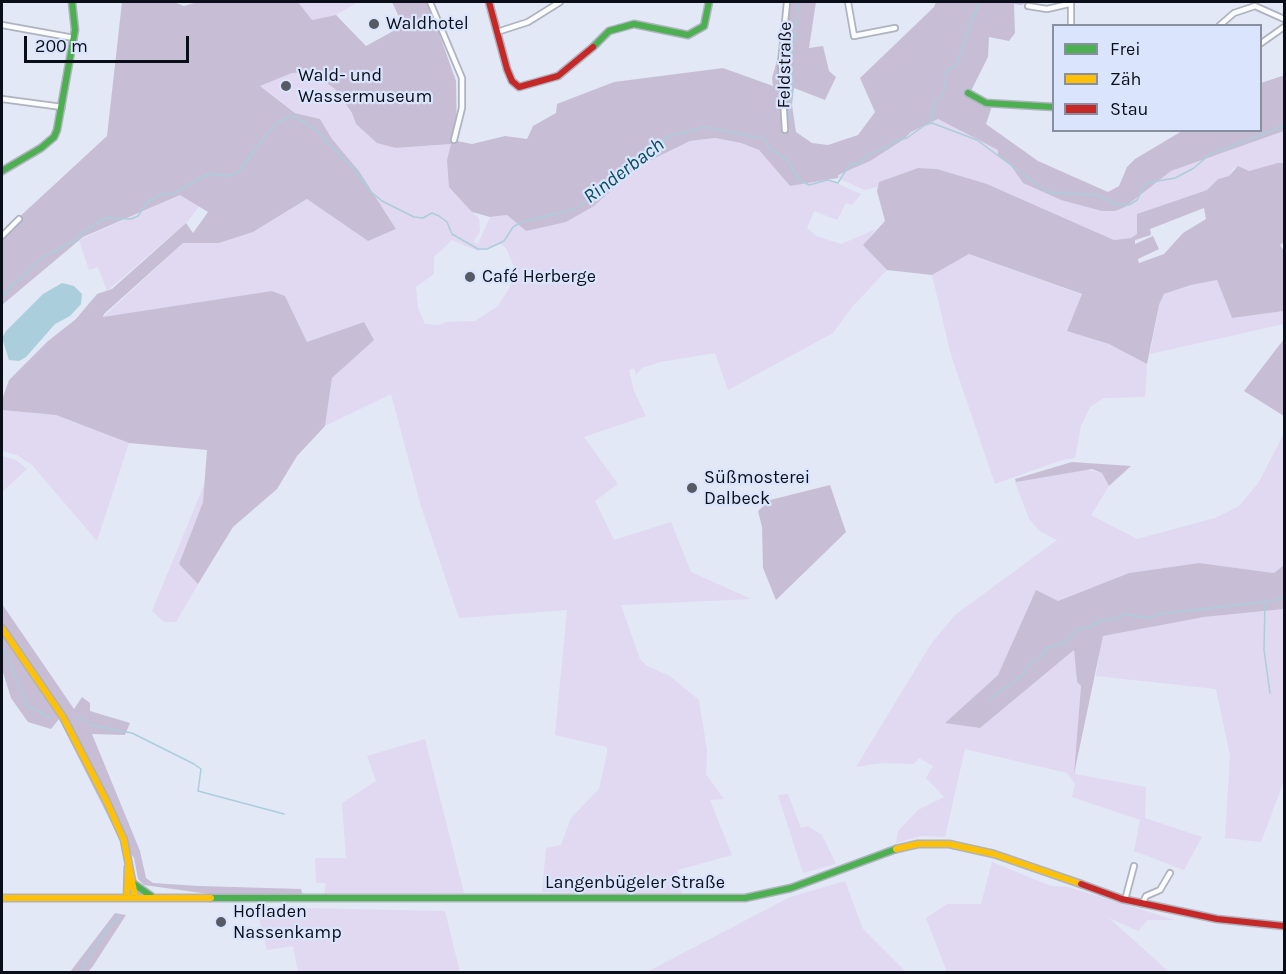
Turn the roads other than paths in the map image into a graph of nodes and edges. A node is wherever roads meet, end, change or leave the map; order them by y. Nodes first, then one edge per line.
1 (72, 2) edge
2 (430, 2) edge
3 (489, 2) edge
4 (560, 2) edge
5 (709, 2) edge
6 (788, 2) edge
7 (848, 2) edge
8 (1070, 3) edge
9 (1028, 6) dead end
10 (1284, 19) edge
11 (1071, 24) edge
12 (1221, 24) edge
13 (2, 25) edge
14 (1284, 27) edge
15 (895, 28) dead end
16 (497, 32) junction
17 (74, 38) junction
18 (1262, 43) edge
19 (968, 93) dead end
20 (2, 99) edge
21 (62, 107) junction
22 (1052, 107) edge
23 (785, 129) dead end
24 (454, 141) dead end
25 (2, 171) edge
26 (19, 219) dead end
27 (2, 236) edge
28 (2, 628) edge
29 (128, 859) junction
30 (1134, 866) dead end
31 (1170, 873) dead end
32 (134, 884) junction
33 (135, 896) junction
34 (127, 897) junction
35 (152, 897) junction
36 (2, 898) edge
37 (1125, 900) junction
38 (1143, 904) junction
39 (1284, 926) edge

1 - 17 main road
2 - 24 street
3 - 16 main road
4 - 16 street
5 - 16 main road
6 - 23 street, Feldstraße
7 - 15 street
8 - 9 street
8 - 11 street
10 - 12 street
13 - 17 street
14 - 18 street
17 - 21 main road
19 - 22 main road
20 - 21 street
21 - 25 main road
26 - 27 street
28 - 29 main road
29 - 32 main road
29 - 34 main road
30 - 37 street
31 - 38 street
32 - 33 main road
32 - 35 main road
33 - 34 main road, Langenbügeler Straße
33 - 35 main road, Langenbügeler Straße
34 - 36 main road, Langenbügeler Straße
35 - 37 main road, Langenbügeler Straße
37 - 38 main road, Langenbügeler Straße
38 - 39 main road, Langenbügeler Straße

